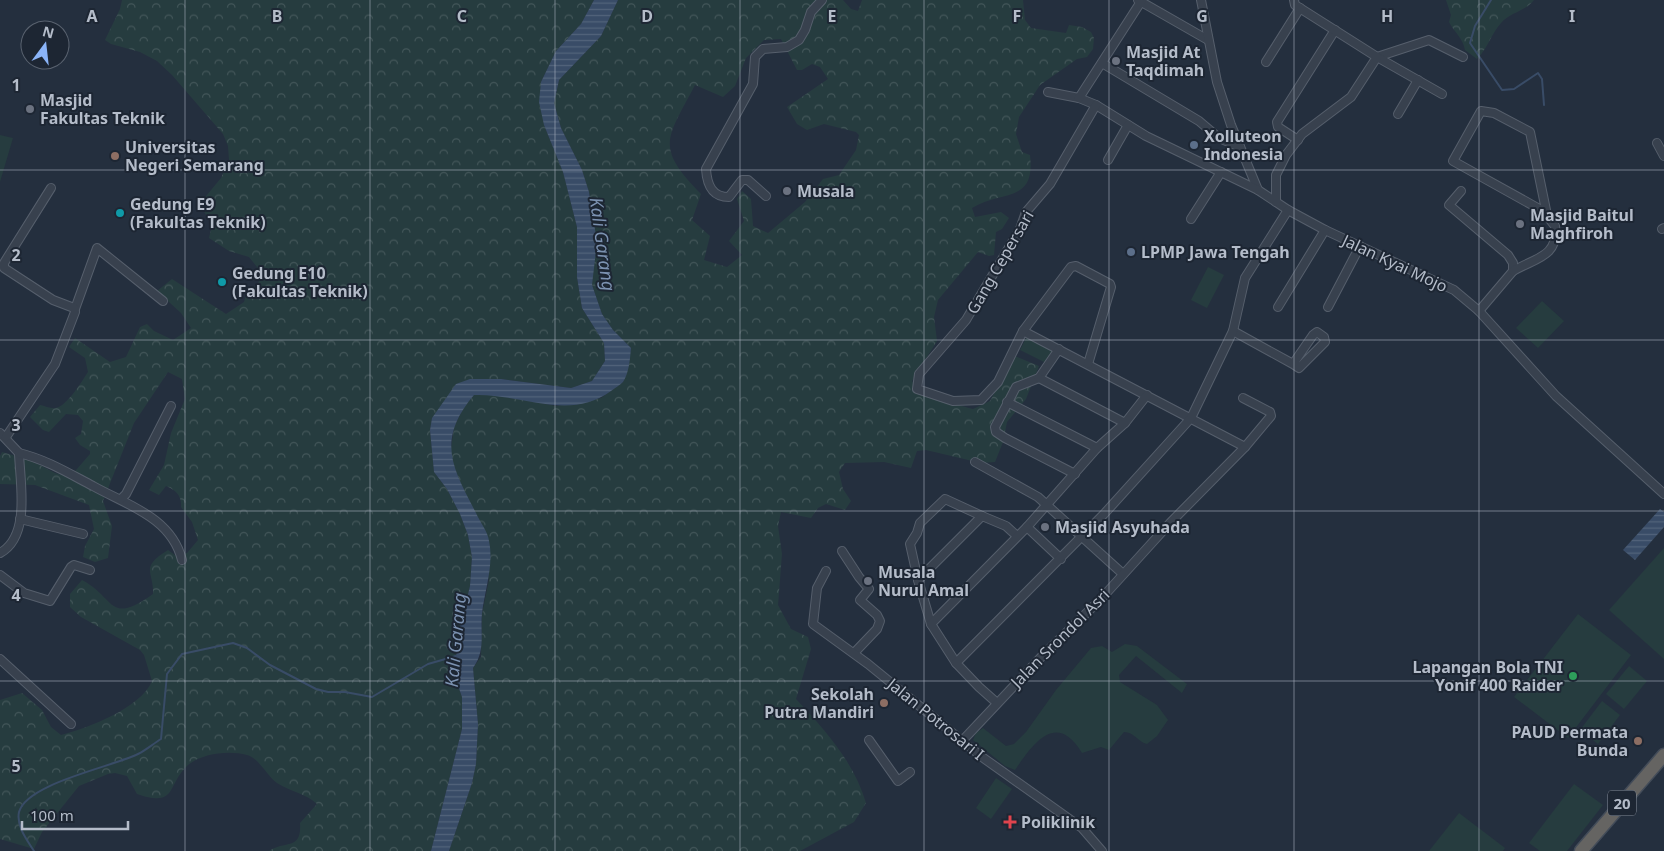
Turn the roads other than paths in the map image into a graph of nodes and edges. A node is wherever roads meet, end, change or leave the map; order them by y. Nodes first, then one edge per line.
1 (822, 0) edge
2 (1201, 0) edge
3 (1294, 0) edge
4 (1140, 1) edge
5 (1300, 8) junction
6 (1336, 30) junction
7 (1208, 40) junction
8 (1378, 57) junction
9 (1463, 57) dead end
10 (1266, 62) dead end
11 (1102, 63) junction
12 (1418, 80) junction
13 (1048, 92) dead end
14 (1442, 94) dead end
15 (1079, 98) junction
16 (1096, 105) junction
17 (1398, 114) dead end
18 (1128, 125) junction
19 (1298, 140) junction
20 (1657, 143) dead end
21 (1240, 147) junction
22 (1664, 156) edge
23 (1108, 160) dead end
24 (1221, 172) junction
25 (52, 188) dead end
26 (1258, 190) junction
27 (1461, 191) dead end
28 (766, 196) dead end
29 (1276, 202) junction
30 (1288, 210) junction
31 (1547, 214) junction
32 (1191, 220) dead end
33 (1326, 230) junction
34 (1360, 246) junction
35 (3, 268) edge
36 (1513, 271) junction
37 (0, 279) edge
38 (164, 301) dead end
39 (1278, 307) dead end
40 (1328, 307) dead end
41 (75, 309) junction
42 (1479, 311) junction
43 (1023, 331) junction
44 (1233, 331) junction
45 (1058, 349) junction
46 (1088, 364) junction
47 (1293, 364) junction
48 (1039, 378) junction
49 (1147, 395) junction
50 (1243, 398) dead end
51 (1008, 402) junction
52 (171, 406) dead end
53 (1191, 418) junction
54 (1125, 423) junction
55 (3, 435) edge
56 (1245, 447) junction
57 (1097, 448) junction
58 (19, 453) junction
59 (975, 462) dead end
60 (1074, 474) junction
61 (1664, 494) edge
62 (121, 499) junction
63 (1048, 504) junction
64 (982, 516) junction
65 (20, 519) junction
66 (1027, 526) junction
67 (83, 534) dead end
68 (1017, 536) junction
69 (1083, 536) junction
70 (842, 551) dead end
71 (0, 553) edge
72 (1061, 559) junction
73 (182, 560) dead end
74 (90, 570) dead end
75 (826, 571) dead end
76 (1123, 574) junction
77 (0, 575) edge
78 (918, 580) junction
79 (931, 624) junction
80 (854, 653) junction
81 (0, 659) edge
82 (956, 663) junction
83 (997, 702) junction
84 (71, 724) dead end
85 (869, 740) dead end
86 (964, 740) junction
87 (1664, 755) edge
88 (910, 772) dead end
89 (1102, 851) edge
90 (1581, 851) edge

1 - 28 street
2 - 7 street
3 - 5 street
4 - 7 street
4 - 11 street
5 - 6 street
5 - 10 street
6 - 8 street
6 - 19 street
7 - 21 street
8 - 9 street
8 - 12 street
8 - 19 street
11 - 15 street
11 - 21 street
12 - 14 street
12 - 17 street
13 - 15 street, Jalan Kyai Mojo
15 - 16 street, Jalan Kyai Mojo
16 - 18 street, Jalan Kyai Mojo
16 - 43 street, Gang Cepersari
18 - 23 street
18 - 24 street, Jalan Kyai Mojo
19 - 29 street
20 - 22 street
21 - 26 street
24 - 26 street, Jalan Kyai Mojo
24 - 32 street
25 - 35 street
26 - 29 street, Jalan Kyai Mojo
27 - 36 street
29 - 30 street, Jalan Kyai Mojo
30 - 33 street, Jalan Kyai Mojo
30 - 44 street
31 - 31 street
31 - 36 street
33 - 34 street, Jalan Kyai Mojo
33 - 39 street
34 - 40 street
34 - 42 street, Jalan Kyai Mojo
35 - 37 street
35 - 41 street
36 - 42 street
38 - 41 street
41 - 55 street
42 - 61 street, Jalan Kyai Mojo
43 - 45 street
43 - 46 street
44 - 47 street
44 - 53 street
45 - 46 street
45 - 48 street
46 - 49 street
47 - 47 street
48 - 51 street
48 - 54 street
49 - 53 street
49 - 54 street
50 - 56 street, Jalan Srondol Asri
51 - 57 street
51 - 60 street
52 - 62 street
53 - 56 street
53 - 69 street
54 - 57 street
55 - 58 street
56 - 76 street, Jalan Srondol Asri
57 - 60 street
58 - 62 street
58 - 65 street
59 - 63 street, Jalan Srondol Asri
60 - 63 street
62 - 73 street
63 - 66 street
63 - 69 street, Jalan Srondol Asri
64 - 68 street, Jalan Srondol Asri
64 - 78 street
64 - 78 street, Jalan Srondol Asri
65 - 67 street
65 - 71 street
66 - 68 street
66 - 72 street
68 - 79 street
69 - 72 street
69 - 76 street, Jalan Srondol Asri
70 - 80 street
72 - 82 street
74 - 77 street
75 - 80 street, Jalan Potrosari I
76 - 83 street, Jalan Srondol Asri
78 - 79 street, Jalan Srondol Asri
79 - 82 street, Jalan Srondol Asri
80 - 86 street, Jalan Potrosari I
81 - 84 street
82 - 83 street, Jalan Srondol Asri
83 - 86 street, Jalan Srondol Asri
85 - 88 street
86 - 89 street, Jalan Potrosari I
87 - 90 highway, 20

